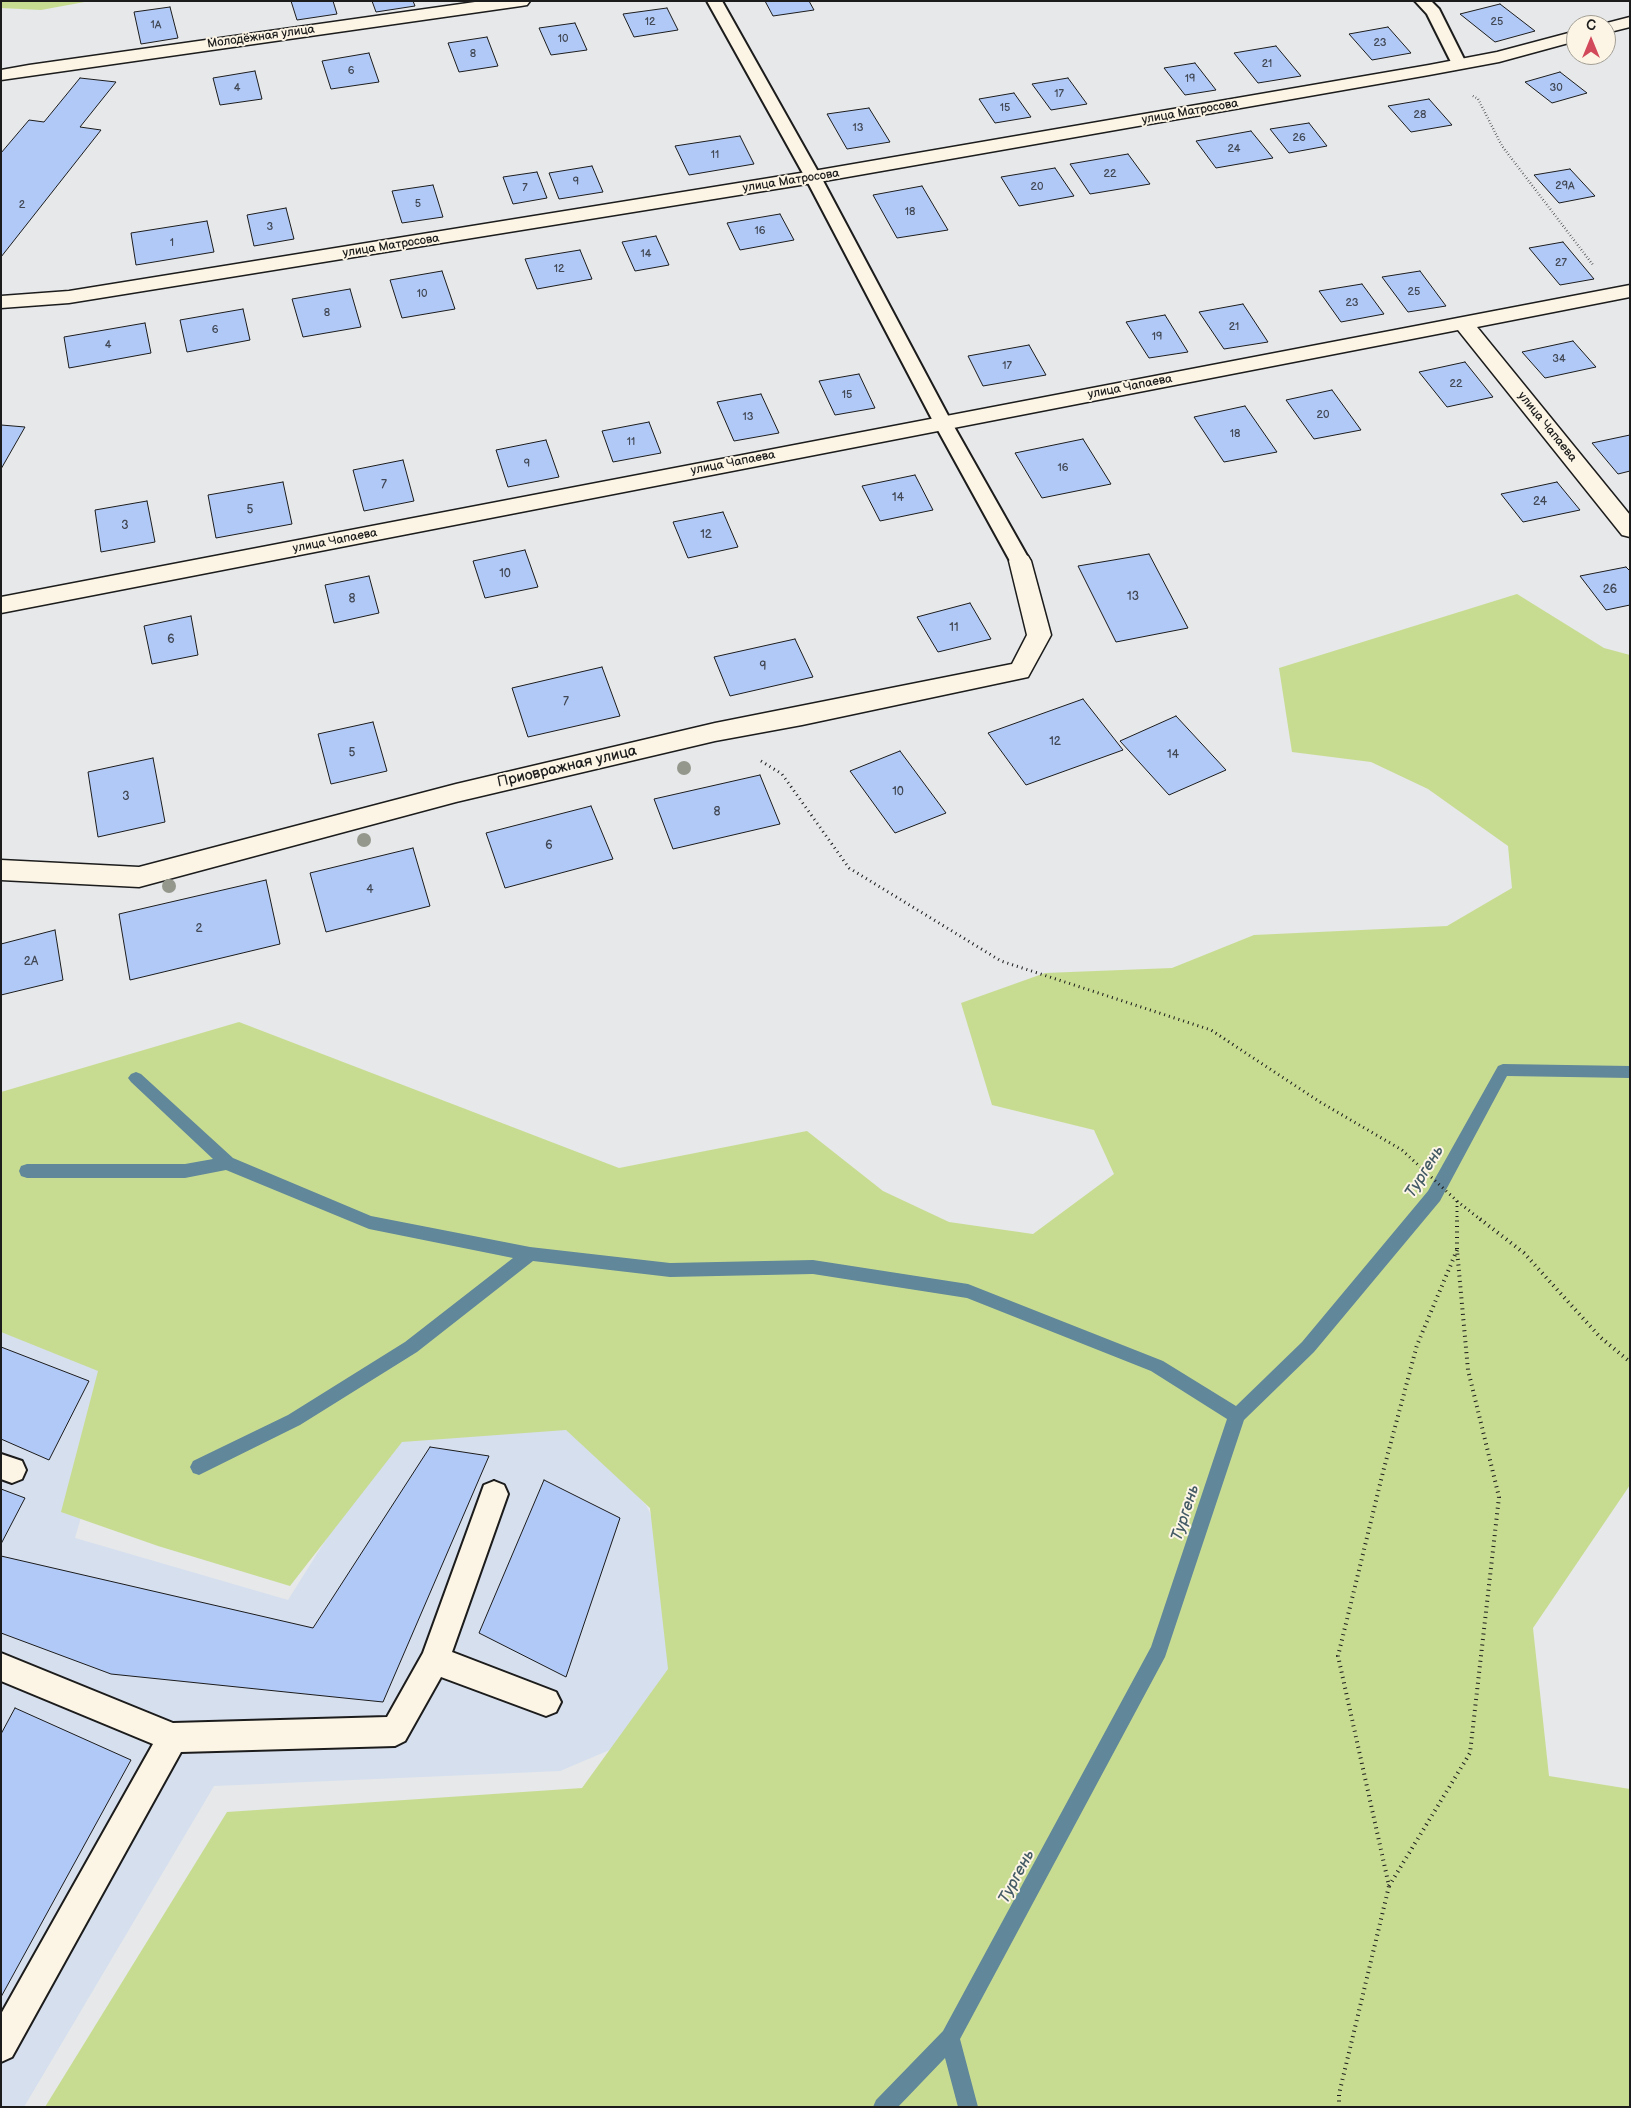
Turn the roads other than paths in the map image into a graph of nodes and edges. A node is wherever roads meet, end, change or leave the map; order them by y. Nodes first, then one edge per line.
1 (520, 1) edge
2 (714, 1) edge
3 (1422, 1) edge
4 (1630, 22) edge
5 (1616, 26) edge
6 (1566, 39) edge
7 (1458, 63) junction
8 (1, 75) edge
9 (813, 178) junction
10 (1620, 294) edge
11 (1, 302) edge
12 (1464, 324) junction
13 (943, 423) junction
14 (1630, 530) edge
15 (1020, 561) joint
16 (1, 605) edge
17 (1, 870) edge
18 (494, 1494) dead end
19 (435, 1660) junction
20 (1, 1667) edge
21 (546, 1702) dead end
22 (173, 1738) junction
23 (1, 2046) edge

1 - 8 street, Молодёжная улица
2 - 9 lane
3 - 7 lane
4 - 5 street
6 - 7 street, улица Матросова
7 - 9 street, улица Матросова
9 - 11 street, улица Матросова
9 - 13 lane
10 - 12 street, улица Чапаева
12 - 13 street, улица Чапаева
12 - 14 street, улица Чапаева
13 - 15 lane
13 - 16 street, улица Чапаева
15 - 17 street, Приовражная улица
18 - 19 lane
19 - 21 lane
19 - 22 lane
20 - 22 lane
22 - 23 lane

